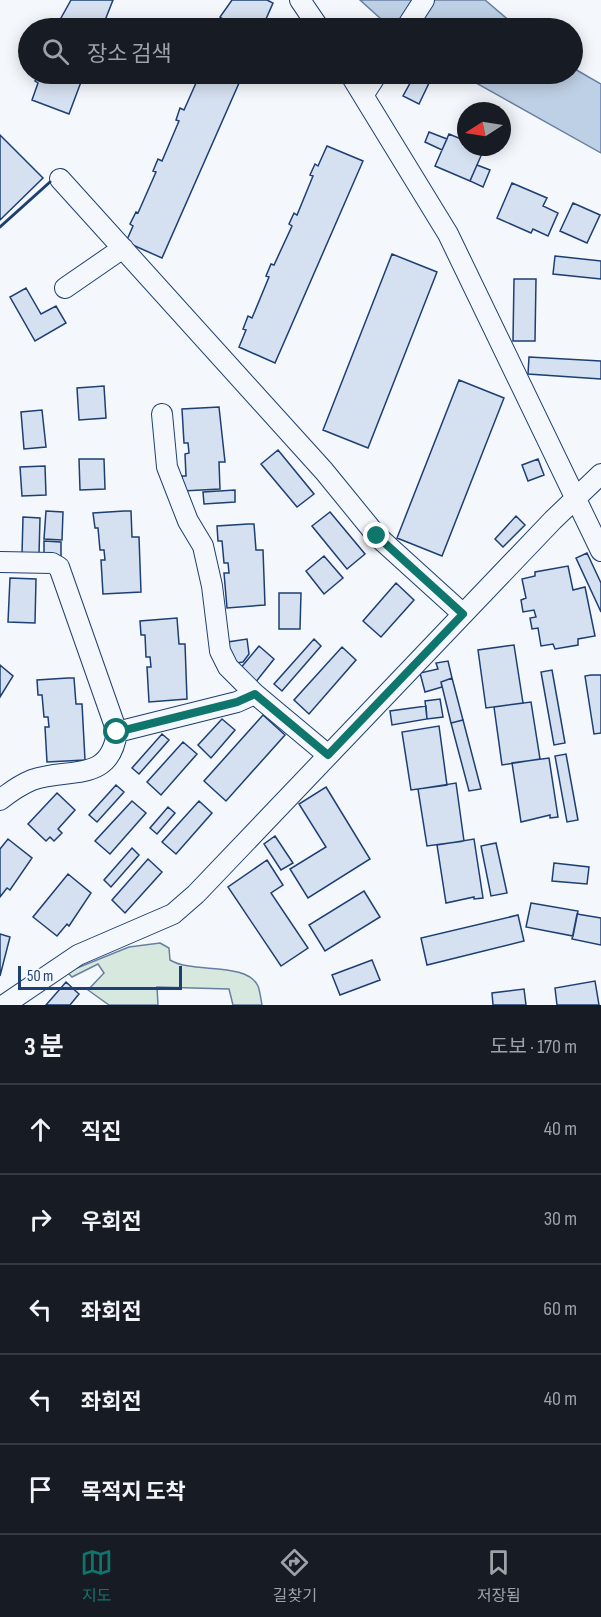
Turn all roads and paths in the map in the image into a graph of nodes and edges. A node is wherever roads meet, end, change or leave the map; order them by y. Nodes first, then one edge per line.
1 (300, 0) edge
2 (424, 0) edge
3 (312, 18) edge
4 (412, 18) edge
5 (357, 84) edge
6 (370, 84) edge
7 (364, 94) junction
8 (60, 179) dead end
9 (123, 248) junction
10 (65, 288) dead end
11 (162, 414) dead end
12 (601, 474) edge
13 (575, 497) junction
14 (601, 551) edge
15 (0, 562) edge
16 (463, 614) junction
17 (255, 694) junction
18 (117, 732) junction
19 (328, 755) junction
20 (0, 800) edge
21 (4, 1005) edge

1 - 3 street
2 - 4 street
5 - 7 street
6 - 7 street
7 - 13 street
8 - 9 street
9 - 10 street
9 - 16 street
11 - 17 street
12 - 13 street
13 - 14 street
13 - 16 street
15 - 18 street
16 - 19 street
17 - 18 street
17 - 19 street
18 - 20 street
19 - 21 street

